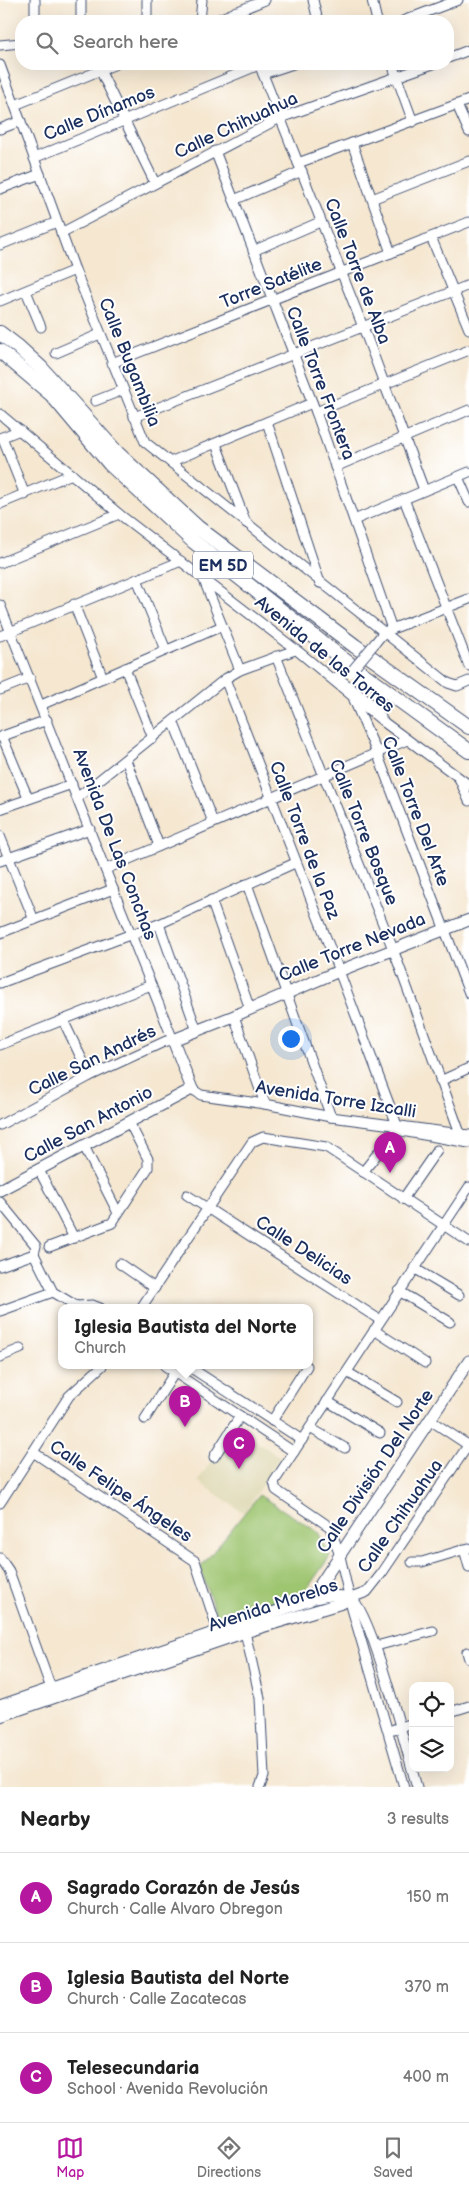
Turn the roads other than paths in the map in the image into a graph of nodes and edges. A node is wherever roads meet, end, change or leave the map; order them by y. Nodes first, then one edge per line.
1 (35, 0) edge
2 (81, 0) edge
3 (147, 0) edge
4 (202, 0) edge
5 (265, 0) edge
6 (313, 0) edge
7 (372, 0) edge
8 (458, 0) edge
9 (241, 6) edge
10 (35, 15) edge
11 (81, 15) edge
12 (147, 15) edge
13 (201, 15) edge
14 (225, 15) edge
15 (317, 15) edge
16 (376, 15) edge
17 (419, 15) edge
18 (15, 44) edge
19 (0, 45) edge
20 (469, 50) edge
21 (454, 56) edge
22 (0, 65) edge
23 (100, 70) joint
24 (245, 70) edge
25 (261, 70) edge
26 (275, 70) edge
27 (394, 70) edge
28 (418, 70) edge
29 (263, 74) junction
30 (2, 77) edge
31 (397, 78) junction
32 (469, 100) edge
33 (15, 105) junction
34 (458, 105) junction
35 (280, 118) junction
36 (21, 121) junction
37 (124, 121) junction
38 (413, 122) junction
39 (0, 129) edge
40 (469, 132) edge
41 (352, 143) junction
42 (215, 151) junction
43 (34, 158) junction
44 (469, 161) edge
45 (300, 167) junction
46 (40, 174) junction
47 (155, 183) junction
48 (0, 189) edge
49 (372, 198) junction
50 (234, 200) junction
51 (57, 222) junction
52 (320, 222) junction
53 (469, 222) edge
54 (61, 233) junction
55 (431, 237) junction
56 (0, 245) edge
57 (253, 251) junction
58 (391, 253) junction
59 (75, 270) junction
60 (341, 273) junction
61 (469, 285) edge
62 (26, 290) junction
63 (454, 291) junction
64 (272, 300) junction
65 (0, 301) edge
66 (40, 327) dead end
67 (363, 327) junction
68 (469, 329) edge
69 (0, 333) edge
70 (100, 334) junction
71 (469, 350) edge
72 (0, 351) edge
73 (56, 353) dead end
74 (293, 354) junction
75 (112, 363) junction
76 (384, 385) junction
77 (123, 390) junction
78 (95, 401) dead end
79 (312, 403) junction
80 (469, 410) edge
81 (316, 412) junction
82 (0, 414) edge
83 (134, 417) junction
84 (267, 422) junction
85 (20, 430) junction
86 (1, 438) edge
87 (404, 438) junction
88 (216, 444) junction
89 (170, 462) junction
90 (335, 466) junction
91 (469, 472) edge
92 (72, 474) junction
93 (458, 477) junction
94 (424, 490) junction
95 (25, 495) junction
96 (404, 499) junction
97 (469, 502) edge
98 (0, 504) edge
99 (119, 514) junction
100 (354, 520) junction
101 (246, 524) junction
102 (181, 561) junction
103 (0, 563) edge
104 (202, 578) junction
105 (137, 579) junction
106 (320, 582) junction
107 (469, 598) edge
108 (74, 604) junction
109 (0, 605) edge
110 (446, 608) junction
111 (222, 626) junction
112 (388, 630) junction
113 (11, 632) junction
114 (0, 636) edge
115 (166, 650) junction
116 (297, 651) junction
117 (276, 656) junction
118 (469, 666) edge
119 (125, 668) junction
120 (240, 670) junction
121 (30, 678) junction
122 (103, 678) junction
123 (225, 679) junction
124 (469, 681) edge
125 (343, 682) junction
126 (0, 690) edge
127 (353, 698) junction
128 (41, 705) junction
129 (47, 720) junction
130 (173, 721) junction
131 (385, 723) junction
132 (469, 727) edge
133 (1, 736) edge
134 (153, 738) junction
135 (408, 740) junction
136 (469, 751) edge
137 (377, 753) junction
138 (126, 760) junction
139 (323, 775) junction
140 (459, 777) junction
141 (72, 784) junction
142 (469, 785) edge
143 (78, 797) junction
144 (270, 797) junction
145 (28, 798) junction
146 (469, 801) edge
147 (0, 809) edge
148 (213, 822) junction
149 (90, 829) junction
150 (0, 836) edge
151 (159, 846) junction
152 (4, 859) edge
153 (295, 863) junction
154 (106, 869) junction
155 (247, 884) junction
156 (113, 889) junction
157 (211, 900) junction
158 (34, 920) junction
159 (469, 920) edge
160 (159, 924) junction
161 (444, 929) junction
162 (0, 933) edge
163 (131, 935) junction
164 (393, 949) junction
165 (339, 971) junction
166 (0, 983) edge
167 (151, 985) junction
168 (286, 992) junction
169 (469, 993) edge
170 (250, 1009) junction
171 (234, 1016) junction
172 (63, 1020) junction
173 (196, 1031) junction
174 (173, 1040) junction
175 (0, 1045) edge
176 (469, 1068) edge
177 (90, 1076) junction
178 (440, 1081) junction
179 (195, 1092) junction
180 (265, 1104) junction
181 (331, 1117) junction
182 (129, 1122) junction
183 (0, 1125) edge
184 (396, 1128) junction
185 (464, 1134) edge
186 (469, 1143) edge
187 (84, 1146) junction
188 (437, 1150) dead end
189 (39, 1170) junction
190 (363, 1172) junction
191 (469, 1187) edge
192 (0, 1190) edge
193 (187, 1195) dead end
194 (403, 1199) junction
195 (0, 1202) edge
196 (210, 1208) junction
197 (118, 1213) junction
198 (442, 1225) junction
199 (74, 1238) junction
200 (469, 1242) edge
201 (49, 1247) dead end
202 (35, 1251) junction
203 (120, 1264) dead end
204 (0, 1266) edge
205 (414, 1268) junction
206 (155, 1288) junction
207 (399, 1291) junction
208 (53, 1292) junction
209 (459, 1295) dead end
210 (74, 1304) edge
211 (144, 1304) edge
212 (0, 1311) edge
213 (380, 1320) junction
214 (450, 1322) dead end
215 (374, 1330) junction
216 (20, 1349) dead end
217 (0, 1357) edge
218 (469, 1361) edge
219 (425, 1363) dead end
220 (99, 1369) edge
221 (170, 1369) edge
222 (193, 1369) edge
223 (305, 1369) edge
224 (175, 1372) junction
225 (347, 1372) junction
226 (328, 1401) junction
227 (397, 1402) dead end
228 (240, 1416) junction
229 (145, 1419) dead end
230 (272, 1420) junction
231 (430, 1420) junction
232 (310, 1428) junction
233 (380, 1433) dead end
234 (302, 1440) junction
235 (468, 1445) edge
236 (345, 1448) dead end
237 (33, 1452) junction
238 (294, 1452) junction
239 (214, 1457) dead end
240 (0, 1503) edge
241 (466, 1549) edge
242 (340, 1556) junction
243 (0, 1558) edge
244 (412, 1562) dead end
245 (469, 1567) edge
246 (351, 1598) junction
247 (310, 1600) junction
248 (433, 1631) dead end
249 (245, 1632) junction
250 (220, 1636) junction
251 (376, 1646) junction
252 (53, 1693) junction
253 (0, 1706) edge
254 (469, 1706) edge
255 (454, 1711) edge
256 (0, 1716) edge
257 (409, 1724) edge
258 (399, 1728) junction
259 (387, 1732) junction
260 (260, 1787) edge
261 (404, 1787) edge
262 (417, 1787) edge

1 - 10 street
2 - 11 street
3 - 12 street
4 - 13 street
5 - 9 street
6 - 15 street
7 - 16 street
8 - 17 street
9 - 14 street
18 - 19 street
20 - 21 street
22 - 30 street, Calle Bugambilia
23 - 33 street
23 - 37 street
24 - 37 street, Calle Dínamos
25 - 29 street, Calle Torre de Alba
26 - 29 street
27 - 31 street
28 - 31 street, Calle Chihuahua
29 - 35 street, Calle Torre de Alba
30 - 33 street, Calle Bugambilia
31 - 35 street, Calle Chihuahua
31 - 38 street
32 - 34 street
33 - 36 street, Calle Bugambilia
34 - 38 street
34 - 40 street
35 - 42 street, Calle Chihuahua
35 - 45 street, Calle Torre de Alba
36 - 39 street
36 - 43 street, Calle Bugambilia
37 - 43 street, Calle Dínamos
37 - 47 street
38 - 41 street
41 - 45 street
41 - 49 street
42 - 47 street, Calle Chihuahua
42 - 50 street, Calle Torre Frontera
43 - 46 street, Calle Bugambilia
44 - 49 street
45 - 50 street
45 - 52 street, Calle Torre de Alba
46 - 48 street
46 - 51 street, Calle Bugambilia
47 - 54 street, Calle Chihuahua
49 - 58 street
50 - 57 street, Calle Torre Frontera
51 - 54 street, Calle Bugambilia
51 - 56 street
52 - 57 street
52 - 60 street, Calle Torre de Alba
53 - 55 street, Torre Satélite
54 - 59 street, Calle Bugambilia
55 - 58 street, Torre Satélite
55 - 63 street
57 - 64 street, Calle Torre Frontera
58 - 60 street, Torre Satélite
59 - 62 street
59 - 70 street, Calle Bugambilia
60 - 64 street, Torre Satélite
60 - 67 street, Calle Torre de Alba
61 - 63 street
62 - 65 street
62 - 66 street
63 - 67 street
63 - 68 street
64 - 74 street, Calle Torre Frontera
64 - 75 street, Torre Satélite
67 - 74 street
67 - 76 street, Calle Torre de Alba
69 - 132 highway, EM 5D
70 - 73 street
70 - 75 street, Calle Bugambilia
71 - 76 street
72 - 136 highway, EM 5D
74 - 79 street, Calle Torre Frontera
74 - 83 street
75 - 77 street, Calle Bugambilia
76 - 81 street
76 - 87 street, Calle Torre de Alba
77 - 78 street
77 - 83 street, Calle Bugambilia
79 - 81 street, Calle Torre Frontera
79 - 84 street
80 - 87 street
81 - 90 street, Calle Torre Frontera
82 - 85 street, Avenida de las Torres
83 - 89 street, Calle Bugambilia
84 - 88 street
84 - 106 street
85 - 86 street
85 - 92 street, Avenida de las Torres
86 - 95 street
87 - 90 street
87 - 94 street, Calle Torre de Alba
88 - 89 street
88 - 101 street
89 - 101 street, Calle Bugambilia
90 - 100 street, Calle Torre Frontera
91 - 93 street
92 - 95 street
92 - 99 street, Avenida de las Torres
93 - 94 street
93 - 97 street
94 - 96 street
95 - 98 street
96 - 100 street
96 - 110 street
99 - 102 street, Avenida de las Torres
99 - 103 street
100 - 112 street, Calle Torre Frontera
101 - 106 street, Calle Bugambilia
102 - 104 street, Avenida de las Torres
102 - 105 street
104 - 111 street
104 - 116 street, Avenida de las Torres
105 - 108 street
105 - 115 street
106 - 112 street, Calle Bugambilia
107 - 110 street
108 - 113 street
108 - 122 street
109 - 113 street, Avenida De Las Conchas
110 - 112 street
110 - 118 street
111 - 115 street
111 - 120 street
112 - 124 street, Calle Bugambilia
112 - 125 street, bridge
113 - 114 street
113 - 121 street, Avenida De Las Conchas
115 - 119 street
116 - 117 street
116 - 125 street
116 - 127 street, Avenida de las Torres
117 - 120 street
117 - 139 street, Calle Torre Bosque
119 - 122 street
119 - 134 street
120 - 123 street
121 - 126 street
121 - 128 street, Avenida De Las Conchas
122 - 128 street
123 - 130 street
123 - 144 street, Calle Torre de la Paz
125 - 131 street
127 - 131 street, Avenida de las Torres
127 - 137 street, Calle Torre Del Arte
128 - 129 street, Avenida De Las Conchas
129 - 133 street
129 - 141 street, Avenida De Las Conchas
130 - 134 street
130 - 148 street
131 - 135 street, Avenida de las Torres
133 - 145 street
134 - 138 street
135 - 137 street
135 - 140 street, Avenida de las Torres
137 - 139 street
137 - 161 street, Calle Torre Del Arte
138 - 143 street
138 - 151 street
139 - 144 street
139 - 164 street, Calle Torre Bosque
140 - 142 street, Avenida de las Torres
140 - 146 street
141 - 143 street, Avenida De Las Conchas
141 - 145 street
143 - 149 street, Avenida De Las Conchas
144 - 148 street
144 - 153 street, Calle Torre de la Paz
145 - 147 street
148 - 151 street
149 - 152 street
149 - 154 street, Avenida De Las Conchas
150 - 152 street
151 - 154 street
152 - 158 street
153 - 155 street
153 - 165 street, Calle Torre de la Paz
154 - 156 street, Avenida De Las Conchas
155 - 157 street
155 - 168 street
156 - 158 street
156 - 163 street, Avenida De Las Conchas
157 - 160 street
157 - 170 street
158 - 162 street
159 - 161 main road, Calle Torre Nevada
160 - 163 street
160 - 173 street
161 - 164 main road, Calle Torre Nevada
161 - 169 street, Calle Torre Del Arte
163 - 166 street
163 - 167 street, Avenida De Las Conchas
164 - 165 main road, Calle Torre Nevada
164 - 178 street, Calle Torre Bosque
165 - 168 main road, Calle Torre Nevada
165 - 184 street, Calle Torre de la Paz
167 - 172 street
167 - 174 street, Avenida De Las Conchas
168 - 170 main road, Calle Torre Nevada
168 - 181 street
170 - 171 main road, Calle Torre Nevada
171 - 173 main road, Calle Torre Nevada
171 - 180 street
172 - 175 street
172 - 177 street
173 - 174 main road, Calle Torre Nevada
174 - 177 street, Calle San Andrés
174 - 179 main road, Avenida De Las Conchas
176 - 178 street
177 - 183 street, Calle San Andrés
178 - 185 street, Calle Torre Bosque
179 - 180 street, Avenida Torre Izcalli
179 - 182 main road, Calle San Antonio
180 - 181 street, Avenida Torre Izcalli
181 - 184 street, Avenida Torre Izcalli
182 - 187 main road, Calle San Antonio
182 - 197 street
184 - 185 street, Avenida Torre Izcalli
184 - 186 street
184 - 190 street
187 - 189 main road, Calle San Antonio
187 - 197 street
188 - 194 street
189 - 192 main road, Calle San Antonio
189 - 199 street
190 - 194 street
190 - 196 street
191 - 198 street
193 - 196 street, Calle Delicias
194 - 198 street
195 - 202 street
196 - 206 street
196 - 213 street, Calle Delicias
197 - 199 street
198 - 200 street
198 - 205 street
199 - 201 street
202 - 204 street
202 - 208 street
203 - 206 street
205 - 207 street
205 - 209 street
206 - 211 street
207 - 213 street
207 - 214 street
208 - 210 street
208 - 212 street
213 - 215 street
215 - 219 street
215 - 225 street
216 - 217 street
218 - 231 main road, Calle División Del Norte
220 - 237 street
221 - 224 street
222 - 230 street
223 - 230 street
224 - 228 street
224 - 229 street
225 - 226 street
225 - 227 street
226 - 232 street
226 - 233 street
228 - 238 street
228 - 239 street
230 - 234 street
231 - 235 street
231 - 242 main road, Calle División Del Norte
232 - 234 street
232 - 236 street
234 - 238 street
235 - 246 street, Calle Chihuahua
237 - 240 street
237 - 250 street, Calle Felipe Ángeles
238 - 242 street
241 - 244 street
241 - 245 street
242 - 246 street
242 - 247 main road, Calle División Del Norte
243 - 252 street
246 - 247 street, Avenida Morelos
246 - 249 main road, Avenida Morelos
246 - 251 street
246 - 259 street
247 - 250 main road, Avenida Morelos
248 - 251 street
249 - 250 main road, Avenida Morelos
249 - 260 street
250 - 252 main road, Avenida Morelos
251 - 258 street
252 - 253 main road, Avenida Morelos
252 - 256 main road, Avenida Morelos
254 - 255 street
257 - 258 street
258 - 259 street
258 - 262 street
259 - 261 street

